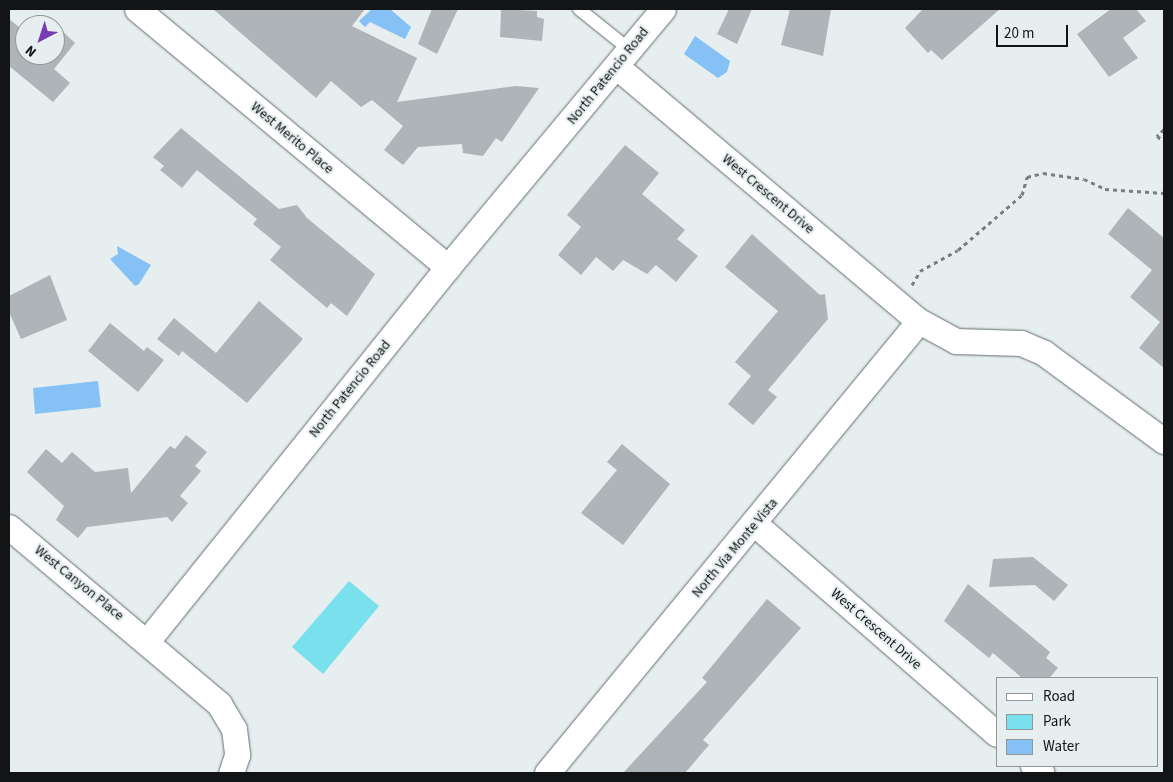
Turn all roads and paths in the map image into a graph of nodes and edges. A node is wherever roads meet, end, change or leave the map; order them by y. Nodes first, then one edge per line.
1 (136, 9) edge
2 (579, 9) edge
3 (663, 9) edge
4 (624, 59) junction
5 (1164, 129) edge
6 (1164, 141) edge
7 (1164, 193) edge
8 (448, 267) junction
9 (911, 314) junction
10 (1164, 441) edge
11 (756, 524) junction
12 (9, 526) edge
13 (148, 640) junction
14 (996, 733) edge
15 (230, 773) edge
16 (547, 773) edge

1 - 8 street, West Merito Place
2 - 4 lane
3 - 4 street, North Patencio Road
4 - 8 street, North Patencio Road
4 - 9 street, West Crescent Drive
5 - 6 path
7 - 9 path
8 - 13 street, North Patencio Road
9 - 10 street, West Crescent Drive
9 - 11 street, North Via Monte Vista
11 - 14 street, West Crescent Drive
11 - 16 street, North Via Monte Vista
12 - 13 street, West Canyon Place
13 - 15 street

